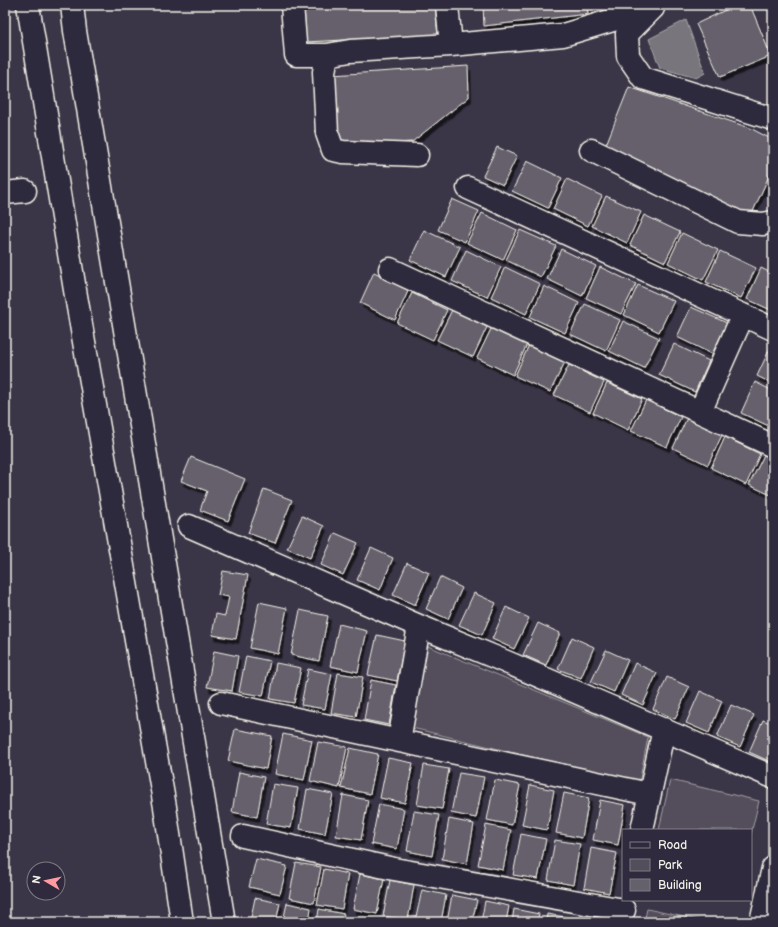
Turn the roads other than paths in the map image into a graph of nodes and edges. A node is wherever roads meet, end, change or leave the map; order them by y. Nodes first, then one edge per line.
1 (28, 5) edge
2 (72, 5) edge
3 (292, 5) edge
4 (447, 5) edge
5 (654, 7) edge
6 (451, 44) junction
7 (327, 55) junction
8 (773, 119) edge
9 (591, 150) dead end
10 (417, 155) dead end
11 (468, 188) dead end
12 (773, 222) edge
13 (390, 269) dead end
14 (743, 315) junction
15 (773, 329) edge
16 (700, 412) junction
17 (773, 446) edge
18 (189, 526) dead end
19 (419, 626) junction
20 (221, 703) dead end
21 (664, 729) junction
22 (399, 741) junction
23 (773, 777) edge
24 (650, 794) junction
25 (642, 829) edge
26 (243, 836) dead end
27 (772, 876) edge
28 (624, 911) edge
29 (182, 922) edge
30 (224, 922) edge
31 (761, 922) edge

1 - 29 street
2 - 30 street
3 - 7 street
4 - 6 street
5 - 6 street
5 - 8 street
6 - 7 street
7 - 10 street
9 - 12 street
11 - 14 street
13 - 16 street
14 - 15 street
14 - 16 street
16 - 17 street
18 - 19 street
19 - 21 street
19 - 22 street
20 - 22 street
21 - 23 street
21 - 24 street
22 - 24 street
24 - 25 street
26 - 28 street
27 - 31 street

